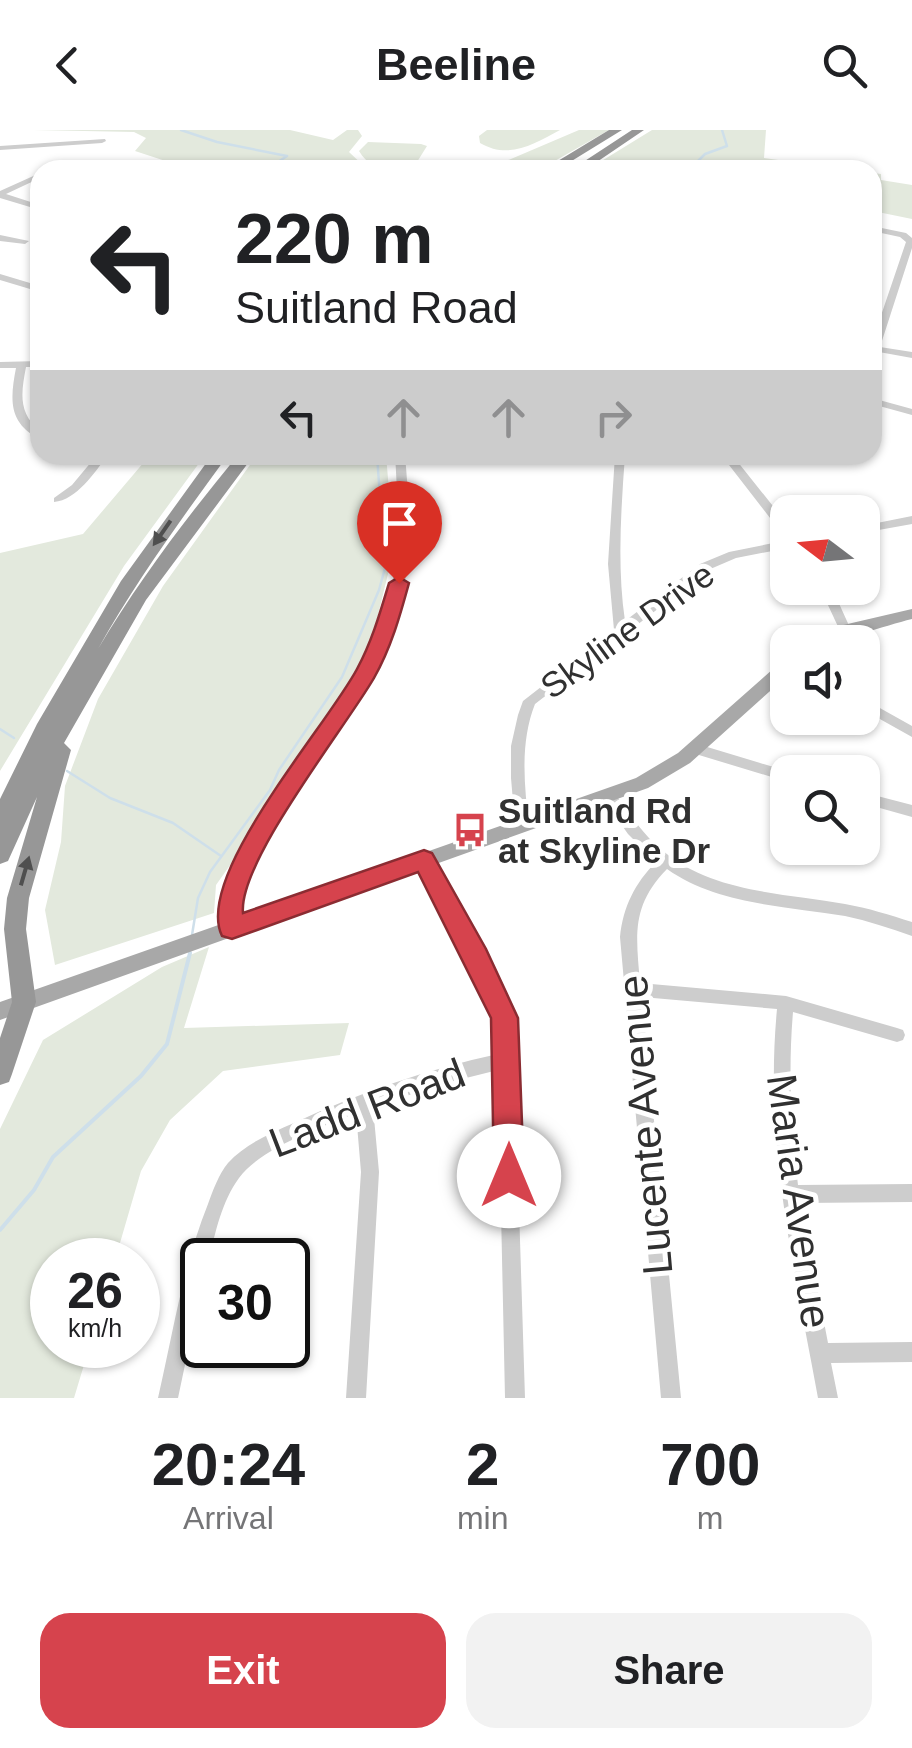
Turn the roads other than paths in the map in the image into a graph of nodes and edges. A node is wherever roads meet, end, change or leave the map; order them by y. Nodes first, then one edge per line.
1 (616, 130) edge
2 (639, 130) edge
3 (102, 140) dead end
4 (0, 148) edge
5 (566, 160) edge
6 (592, 160) edge
7 (30, 180) edge
8 (0, 195) edge
9 (30, 205) edge
10 (882, 231) edge
11 (0, 238) edge
12 (26, 241) dead end
13 (0, 277) edge
14 (30, 285) edge
15 (882, 328) edge
16 (882, 353) edge
17 (912, 355) edge
18 (22, 364) junction
19 (30, 364) edge
20 (0, 365) edge
21 (882, 403) edge
22 (912, 412) edge
23 (30, 426) edge
24 (95, 465) edge
25 (213, 465) edge
26 (238, 465) edge
27 (400, 465) edge
28 (619, 465) edge
29 (734, 465) edge
30 (58, 500) dead end
31 (770, 510) edge
32 (912, 520) edge
33 (880, 526) edge
34 (770, 548) edge
35 (912, 614) edge
36 (866, 625) edge
37 (620, 629) junction
38 (97, 665) junction
39 (770, 680) edge
40 (880, 713) edge
41 (48, 722) junction
42 (911, 731) edge
43 (694, 748) junction
44 (770, 771) edge
45 (608, 796) junction
46 (0, 802) edge
47 (880, 802) edge
48 (912, 811) edge
49 (0, 822) edge
50 (522, 824) junction
51 (0, 855) edge
52 (424, 860) junction
53 (664, 863) junction
54 (232, 928) junction
55 (912, 928) edge
56 (632, 989) junction
57 (24, 1002) junction
58 (786, 1003) junction
59 (0, 1011) edge
60 (897, 1035) dead end
61 (506, 1060) junction
62 (0, 1074) edge
63 (364, 1104) junction
64 (792, 1194) junction
65 (912, 1194) edge
66 (912, 1352) edge
67 (820, 1353) junction
68 (168, 1398) edge
69 (356, 1398) edge
70 (515, 1398) edge
71 (671, 1398) edge
72 (828, 1398) edge

1 - 5 highway
2 - 6 highway
3 - 4 street
7 - 8 street
8 - 9 street
10 - 15 street
11 - 12 street
13 - 14 street
16 - 17 street
18 - 19 street
18 - 20 street
18 - 23 street
21 - 22 street
24 - 30 street
25 -> 41 highway
26 - 38 highway
27 - 54 street
28 - 37 street
29 - 31 street
32 - 33 street
34 - 37 street, Skyline Drive
35 - 36 main road
37 - 50 street, Skyline Drive
38 - 51 highway
57 -> 38 highway
39 - 43 main road
40 - 42 street
41 - 46 highway
41 - 49 highway
43 - 44 street
43 - 45 main road
45 - 50 main road
45 - 53 street
47 - 48 street
50 - 52 main road
52 - 54 main road
52 - 61 street
53 - 55 street
53 - 56 street, Lucente Avenue
54 - 57 main road
56 - 58 street
56 - 71 street, Lucente Avenue
57 - 59 main road
57 - 62 highway
58 - 60 street
58 - 64 street, Maria Avenue
61 - 63 street, Ladd Road
61 - 70 street
63 - 68 street, Ladd Road
63 - 69 street
64 - 65 street
64 - 67 street, Maria Avenue
66 - 67 street
67 - 72 street, Maria Avenue

